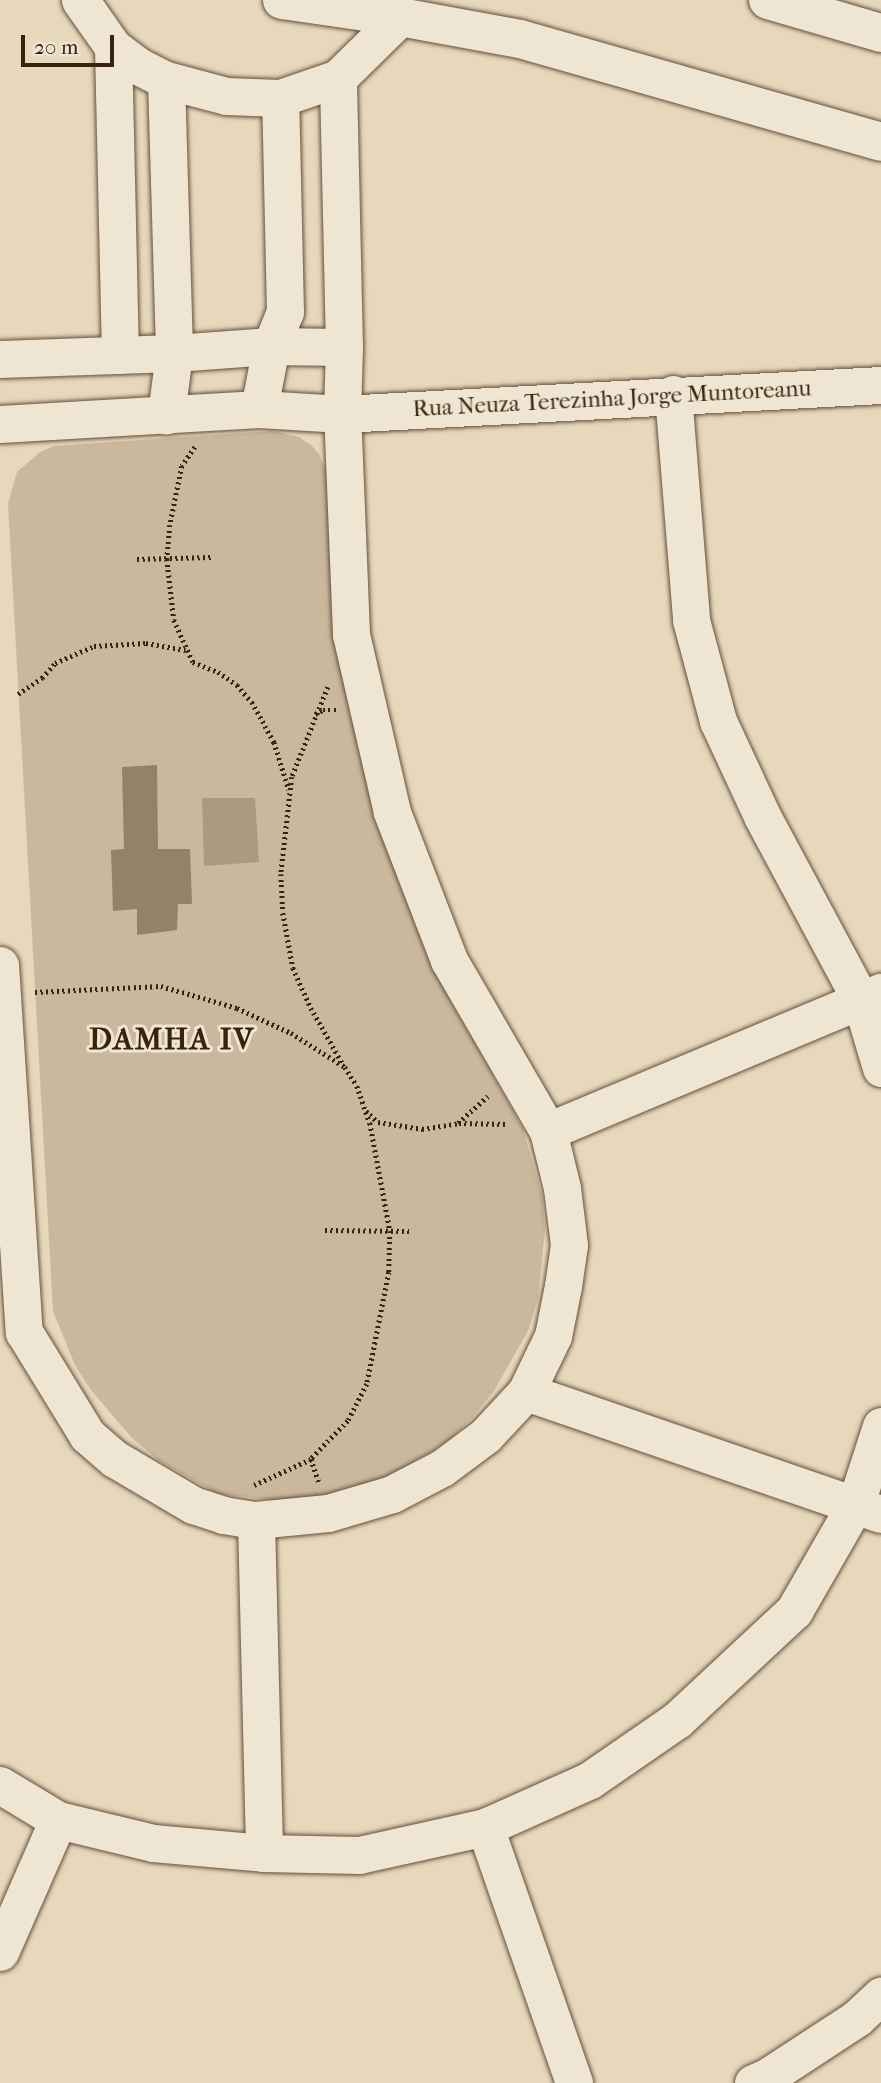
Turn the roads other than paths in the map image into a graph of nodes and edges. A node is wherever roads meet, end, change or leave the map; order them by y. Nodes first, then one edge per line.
1 (80, 0) edge
2 (282, 0) edge
3 (768, 0) edge
4 (411, 8) edge
5 (881, 33) edge
6 (113, 47) junction
7 (338, 78) junction
8 (166, 80) junction
9 (280, 98) junction
10 (881, 142) edge
11 (271, 346) junction
12 (344, 347) junction
13 (174, 353) junction
14 (120, 355) junction
15 (0, 359) edge
16 (881, 385) edge
17 (673, 394) junction
18 (259, 409) junction
19 (342, 414) junction
20 (166, 415) junction
21 (0, 424) edge
22 (0, 965) edge
23 (871, 997) edge
24 (881, 1068) edge
25 (531, 1128) junction
26 (12, 1337) edge
27 (526, 1392) junction
28 (881, 1426) edge
29 (249, 1505) junction
30 (869, 1508) edge
31 (0, 1784) edge
32 (58, 1820) junction
33 (485, 1827) junction
34 (264, 1853) junction
35 (0, 1952) edge
36 (881, 1996) edge
37 (574, 2083) edge
38 (753, 2083) edge

1 - 6 street
2 - 4 street
3 - 5 street
4 - 7 street
4 - 10 street
6 - 8 street
6 - 14 street
7 - 9 street
7 - 12 street
8 - 9 street
8 - 13 street
9 - 11 street
11 - 12 street
11 - 13 street
11 - 18 street
12 - 19 street
13 - 14 street
13 - 20 street
14 - 15 street
16 - 17 street, Rua Neuza Terezinha Jorge Muntoreanu
17 - 19 street, Rua Neuza Terezinha Jorge Muntoreanu
17 - 23 street
18 - 19 street, Rua Neuza Terezinha Jorge Muntoreanu
18 - 20 street, Rua Neuza Terezinha Jorge Muntoreanu
19 - 25 street
20 - 21 street, Rua Neuza Terezinha Jorge Muntoreanu
22 - 26 street
23 - 24 street
23 - 25 street
25 - 27 street
26 - 29 street
27 - 29 street
27 - 30 street
28 - 30 street
29 - 34 street
30 - 33 street
31 - 32 street
32 - 34 street
32 - 35 street
33 - 34 street
33 - 37 street
36 - 38 street

